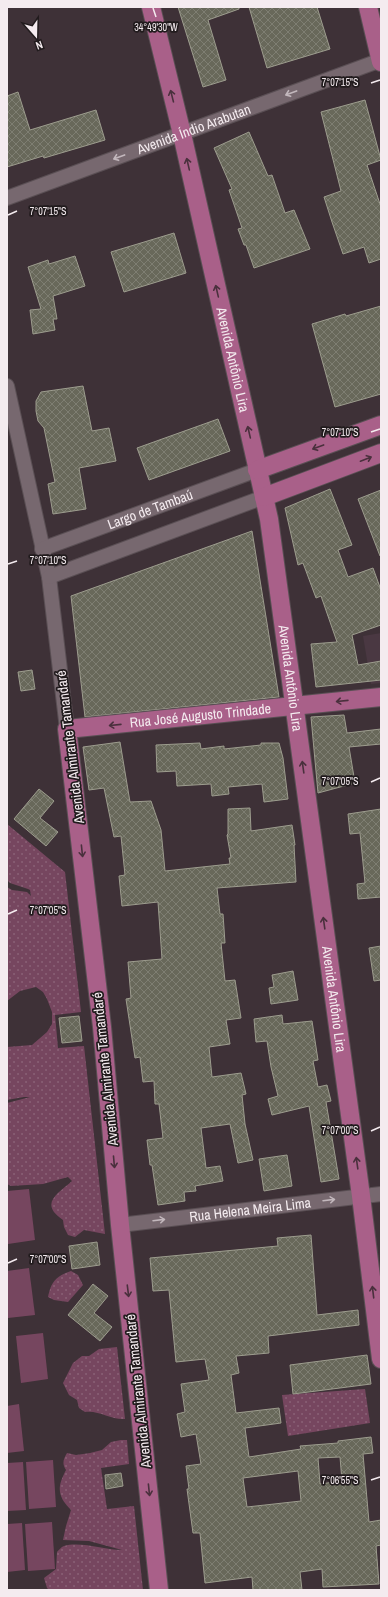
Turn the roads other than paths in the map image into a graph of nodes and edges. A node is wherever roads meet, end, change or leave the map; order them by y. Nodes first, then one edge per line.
1 (151, 7) edge
2 (368, 7) edge
3 (381, 61) edge
4 (182, 134) junction
5 (7, 198) edge
6 (7, 386) edge
7 (381, 424) edge
8 (381, 453) edge
9 (257, 470) junction
10 (264, 497) junction
11 (42, 548) junction
12 (49, 577) junction
13 (381, 697) edge
14 (295, 706) junction
15 (67, 729) junction
16 (381, 1194) edge
17 (361, 1196) junction
18 (120, 1225) junction
19 (381, 1358) edge
20 (160, 1590) edge

4 -> 1 main road, Avenida Antônio Lira
2 - 3 main road
3 -> 4 street, Avenida Índio Arabutan
4 -> 5 street, Avenida Índio Arabutan
9 -> 4 main road, Avenida Antônio Lira
6 - 11 street, Avenida Almirante Tamandaré
7 -> 9 main road
10 -> 8 main road
9 - 10 main road, Avenida Antônio Lira
9 - 11 street, Largo de Tambaú
10 - 12 street, Largo de Tambaú
10 - 14 main road, Avenida Antônio Lira
11 - 12 street, Avenida Almirante Tamandaré
12 - 15 street, Avenida Almirante Tamandaré
13 -> 14 main road, Rua José Augusto Trindade
14 -> 15 main road, Rua José Augusto Trindade
17 -> 14 main road, Avenida Antônio Lira
15 -> 18 main road, Avenida Almirante Tamandaré
16 - 17 street, Rua Helena Meira Lima
18 -> 17 street, Rua Helena Meira Lima
19 -> 17 main road, Avenida Antônio Lira
18 -> 20 main road, Avenida Almirante Tamandaré

